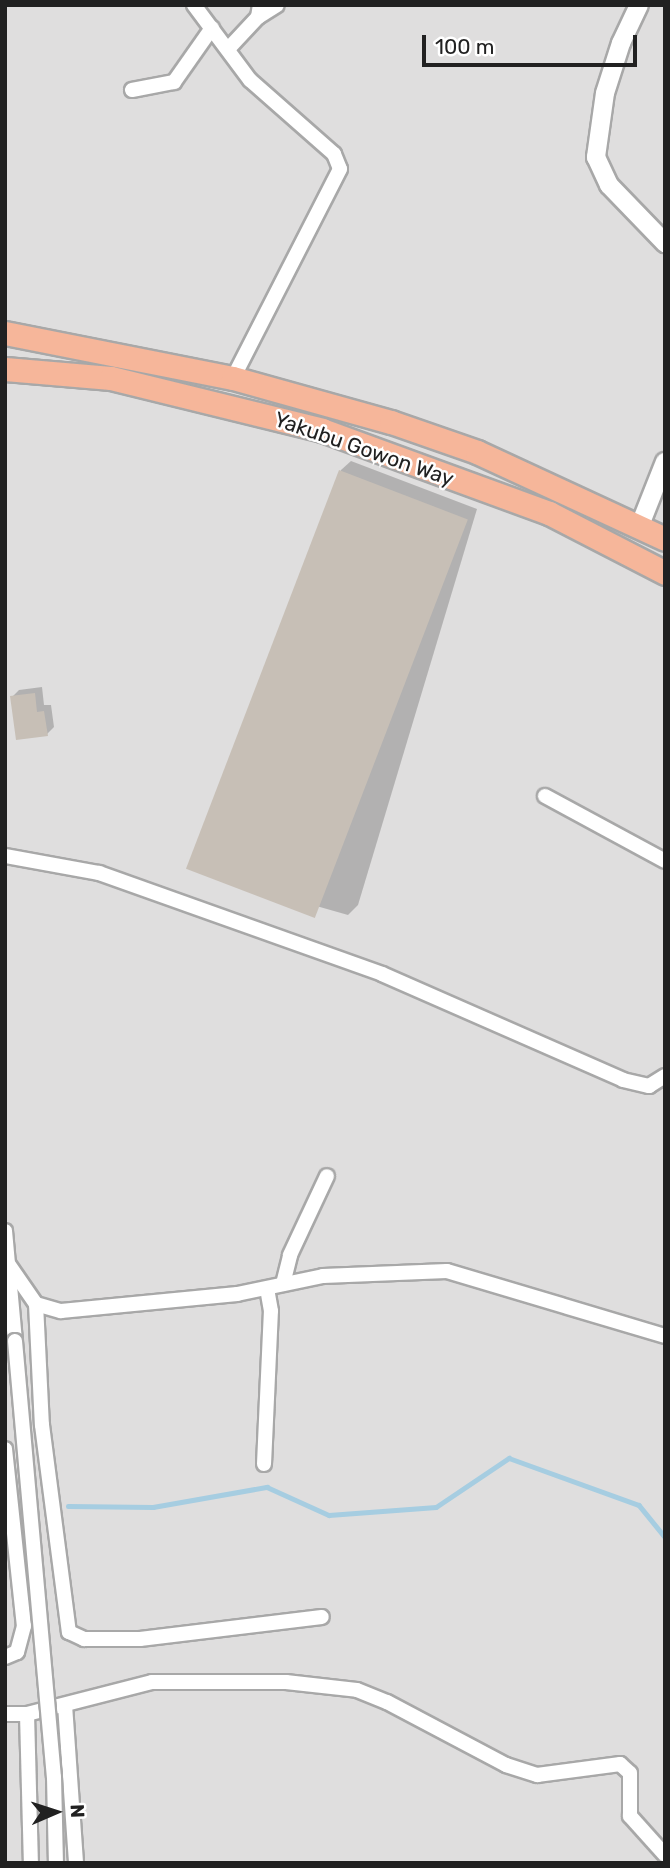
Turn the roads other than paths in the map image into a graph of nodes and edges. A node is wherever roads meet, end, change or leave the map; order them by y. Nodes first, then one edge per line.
1 (194, 5) edge
2 (277, 5) edge
3 (639, 5) edge
4 (259, 11) edge
5 (212, 28) junction
6 (229, 48) junction
7 (132, 90) dead end
8 (665, 243) edge
9 (5, 333) edge
10 (5, 369) edge
11 (233, 378) junction
12 (665, 462) edge
13 (640, 526) junction
14 (665, 539) edge
15 (665, 573) edge
16 (545, 796) dead end
17 (5, 856) edge
18 (665, 861) edge
19 (665, 1076) edge
20 (327, 1176) dead end
21 (5, 1231) edge
22 (9, 1265) junction
23 (5, 1282) edge
24 (283, 1284) junction
25 (267, 1288) junction
26 (36, 1304) junction
27 (665, 1336) edge
28 (5, 1449) edge
29 (264, 1464) dead end
30 (322, 1617) dead end
31 (5, 1657) edge
32 (65, 1706) junction
33 (5, 1714) edge
34 (27, 1714) junction
35 (665, 1855) edge
36 (32, 1863) edge
37 (56, 1863) edge
38 (76, 1863) edge

1 - 5 street
2 - 4 street
3 - 8 street
4 - 6 street
5 - 6 street
5 - 7 street
6 - 11 street
9 - 11 highway, Yakubu Gowon Way
10 - 15 highway, Yakubu Gowon Way
11 - 13 highway, Yakubu Gowon Way
12 - 13 street
13 - 14 highway, Yakubu Gowon Way
16 - 18 street
17 - 19 street
20 - 24 street
21 - 22 street
22 - 23 street
22 - 26 street
22 - 37 street, bridge
24 - 25 street
24 - 27 street
25 - 26 street
25 - 29 street
26 - 30 street
28 - 31 street
32 - 34 street
32 - 35 street
32 - 38 street
33 - 34 street
34 - 36 street

